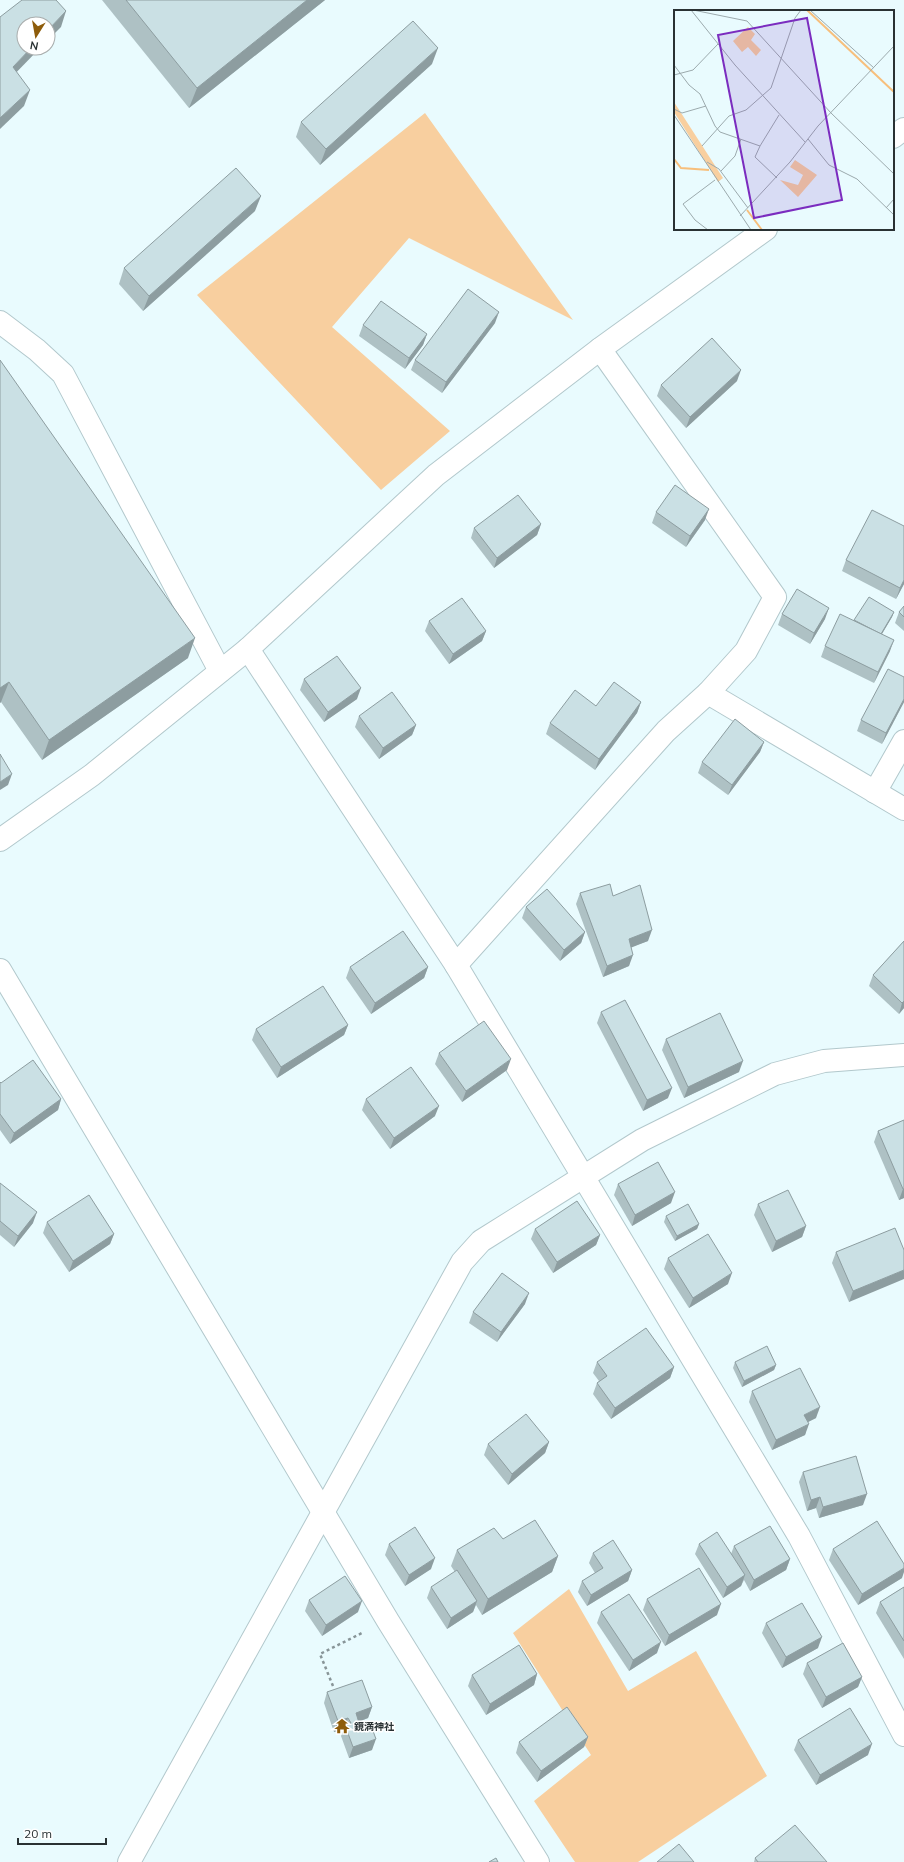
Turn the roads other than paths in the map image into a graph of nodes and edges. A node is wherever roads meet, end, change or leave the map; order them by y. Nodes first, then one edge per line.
1 (904, 129) edge
2 (894, 136) edge
3 (765, 230) edge
4 (0, 322) edge
5 (600, 349) junction
6 (248, 649) junction
7 (220, 671) junction
8 (708, 693) junction
9 (904, 741) edge
10 (875, 792) junction
11 (904, 809) edge
12 (0, 840) edge
13 (456, 965) junction
14 (0, 970) edge
15 (904, 1055) edge
16 (582, 1176) junction
17 (324, 1512) junction
18 (904, 1735) edge
19 (129, 1862) edge
20 (538, 1862) edge

1 - 2 street
3 - 5 street
4 - 7 street
5 - 6 street
5 - 8 street
6 - 7 street
6 - 13 street
7 - 12 street
8 - 10 street
8 - 13 street
9 - 10 street
10 - 11 street
13 - 16 street
14 - 17 street
15 - 16 street
16 - 17 street
16 - 18 street
17 - 19 street
17 - 20 street

